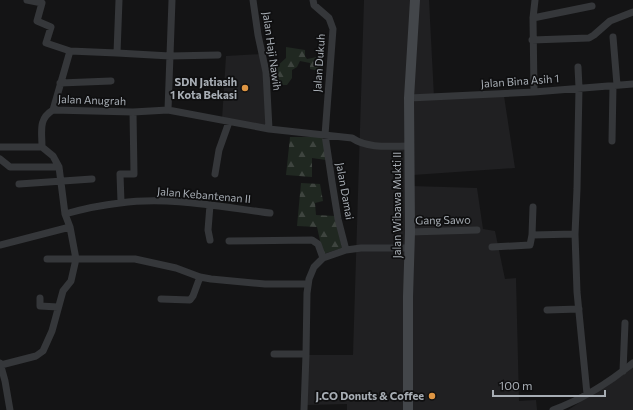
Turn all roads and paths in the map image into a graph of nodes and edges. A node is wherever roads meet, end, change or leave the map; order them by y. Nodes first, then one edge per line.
1 (27, 0) edge
2 (118, 0) edge
3 (172, 0) edge
4 (253, 0) edge
5 (313, 0) edge
6 (415, 0) edge
7 (535, 0) edge
8 (592, 6) dead end
9 (633, 12) edge
10 (533, 18) junction
11 (613, 37) dead end
12 (532, 40) junction
13 (70, 51) junction
14 (117, 53) junction
15 (218, 55) dead end
16 (170, 56) junction
17 (578, 67) dead end
18 (111, 81) dead end
19 (60, 83) junction
20 (633, 84) edge
21 (615, 86) junction
22 (579, 88) junction
23 (534, 92) junction
24 (409, 98) junction
25 (52, 110) junction
26 (168, 110) junction
27 (133, 112) junction
28 (229, 122) junction
29 (269, 129) junction
30 (325, 135) junction
31 (612, 141) dead end
32 (0, 146) edge
33 (409, 146) junction
34 (42, 147) junction
35 (0, 159) edge
36 (59, 167) junction
37 (215, 174) dead end
38 (92, 179) dead end
39 (61, 181) junction
40 (19, 184) dead end
41 (121, 202) junction
42 (210, 205) junction
43 (532, 207) dead end
44 (270, 213) dead end
45 (65, 214) junction
46 (70, 227) junction
47 (477, 230) dead end
48 (410, 232) junction
49 (575, 234) junction
50 (532, 235) junction
51 (210, 240) dead end
52 (229, 241) dead end
53 (0, 245) edge
54 (492, 247) dead end
55 (409, 248) junction
56 (346, 250) junction
57 (323, 258) junction
58 (48, 259) dead end
59 (76, 259) junction
60 (200, 277) junction
61 (308, 284) junction
62 (40, 298) dead end
63 (161, 299) dead end
64 (58, 307) junction
65 (579, 309) junction
66 (547, 310) dead end
67 (625, 323) dead end
68 (274, 354) dead end
69 (306, 354) junction
70 (633, 362) edge
71 (0, 364) edge
72 (623, 371) junction
73 (2, 381) edge
74 (587, 394) junction
75 (10, 410) edge
76 (304, 410) edge
77 (408, 410) edge
78 (553, 410) edge

1 - 13 street
2 - 14 street
3 - 16 street
4 - 29 street, Jalan Haji Nawih
5 - 30 street, Jalan Dukuh
6 - 24 main road, Jalan Wibawa Mukti II
7 - 10 street
8 - 10 street
9 - 12 street
10 - 12 street
11 - 21 street
12 - 23 street
13 - 14 street
13 - 19 street
14 - 16 street
15 - 16 street
16 - 26 street
17 - 22 street
18 - 19 street
19 - 25 street
20 - 21 street, Jalan Bina Asih 1
21 - 22 street, Jalan Bina Asih 1
21 - 31 street
22 - 23 street, Jalan Bina Asih 1
22 - 49 street
23 - 24 street, Jalan Bina Asih 1
24 - 33 main road, Jalan Wibawa Mukti II
25 - 27 street, Jalan Anugrah
25 - 34 street, Jalan Anugrah
26 - 27 street, Jalan Anugrah
26 - 28 street, Jalan Anugrah
27 - 41 street
28 - 29 street, Jalan Anugrah
28 - 37 street
29 - 30 street, Jalan Anugrah
30 - 33 street, Jalan Anugrah
30 - 56 street, Jalan Damai
32 - 34 street
33 - 48 main road, Jalan Wibawa Mukti II
34 - 36 street
35 - 36 street
36 - 39 street
38 - 39 street
39 - 40 street
39 - 45 street
41 - 42 street, Jalan Kebantenan II
41 - 45 street, Jalan Kebantenan II
42 - 44 street, Jalan Kebantenan II
42 - 51 street
43 - 50 street
45 - 46 street
46 - 53 street
46 - 59 street
47 - 48 street, Gang Sawo
48 - 55 main road, Jalan Wibawa Mukti II
49 - 50 street
49 - 65 street
50 - 54 street
52 - 57 street
55 - 56 street
55 - 77 main road, Jalan Wibawa Mukti II
56 - 57 street
57 - 61 street
58 - 59 street
59 - 60 street
59 - 64 street
60 - 61 street
60 - 63 street
61 - 69 street
62 - 64 street
64 - 71 street
65 - 66 street
65 - 74 street
67 - 72 street
68 - 69 street
69 - 76 street
70 - 72 street
71 - 73 street
72 - 74 street
73 - 75 street
74 - 78 street

